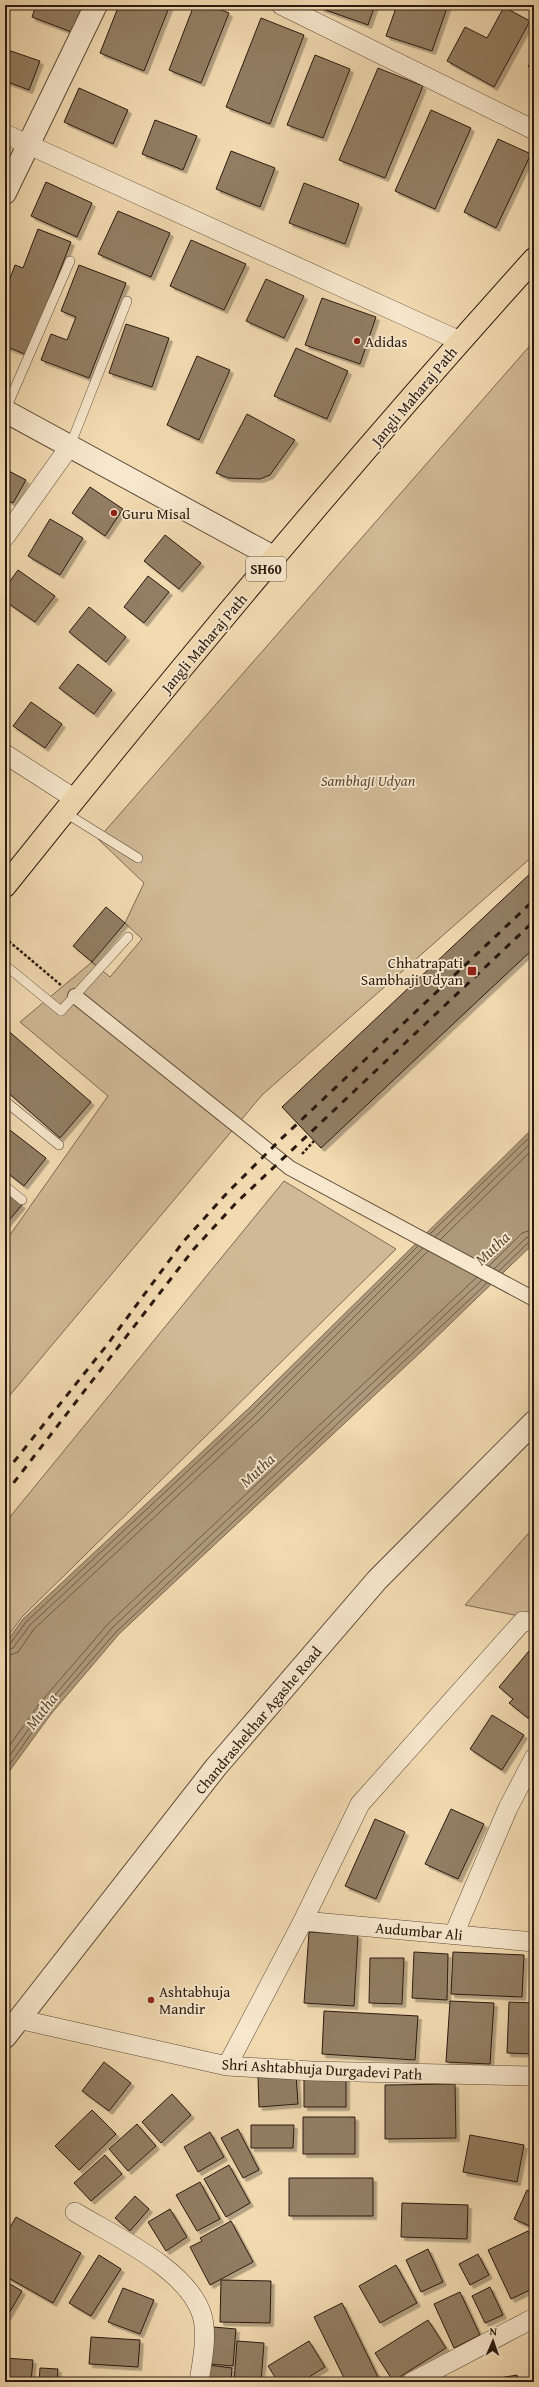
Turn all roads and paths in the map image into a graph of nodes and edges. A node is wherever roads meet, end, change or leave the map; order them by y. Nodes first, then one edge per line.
1 (96, 5) edge
2 (281, 5) edge
3 (534, 130) edge
4 (5, 134) edge
5 (28, 144) junction
6 (5, 193) edge
7 (534, 260) edge
8 (70, 261) dead end
9 (127, 301) dead end
10 (460, 341) junction
11 (5, 411) edge
12 (70, 446) junction
13 (5, 537) edge
14 (275, 558) junction
15 (5, 754) edge
16 (69, 806) junction
17 (138, 858) dead end
18 (5, 886) edge
19 (128, 937) dead end
20 (5, 938) edge
21 (5, 965) edge
22 (75, 996) junction
23 (5, 1101) edge
24 (59, 1145) dead end
25 (5, 1186) edge
26 (22, 1200) dead end
27 (534, 1299) edge
28 (534, 1422) edge
29 (534, 1623) edge
30 (534, 1758) edge
31 (303, 1921) junction
32 (454, 1934) junction
33 (534, 1942) edge
34 (18, 2019) junction
35 (5, 2038) edge
36 (227, 2066) junction
37 (534, 2076) edge
38 (75, 2212) dead end
39 (534, 2318) edge
40 (199, 2382) edge
41 (412, 2382) edge

1 - 5 street
2 - 3 street
4 - 5 street
5 - 6 street
5 - 10 street
7 - 10 main road, Jangli Maharaj Path / SH60
8 - 11 lane
9 - 12 lane
10 - 14 main road, Jangli Maharaj Path / SH60
11 - 12 street
12 - 13 street
12 - 14 street
14 - 16 main road, Jangli Maharaj Path / SH60
15 - 16 street
16 - 17 lane
16 - 18 main road, Jangli Maharaj Path / SH60
19 - 22 lane
20 - 22 path
21 - 22 lane
22 - 27 street
23 - 24 lane
25 - 26 lane
28 - 34 street, Chandrashekhar Agashe Road
29 - 31 street
30 - 32 street
31 - 32 street, Audumbar Ali
31 - 36 street
32 - 33 street, Audumbar Ali
34 - 35 street, Chandrashekhar Agashe Road
34 - 36 street, Shri Ashtabhuja Durgadevi Path
36 - 37 street, Shri Ashtabhuja Durgadevi Path
38 - 40 street
39 - 41 street

